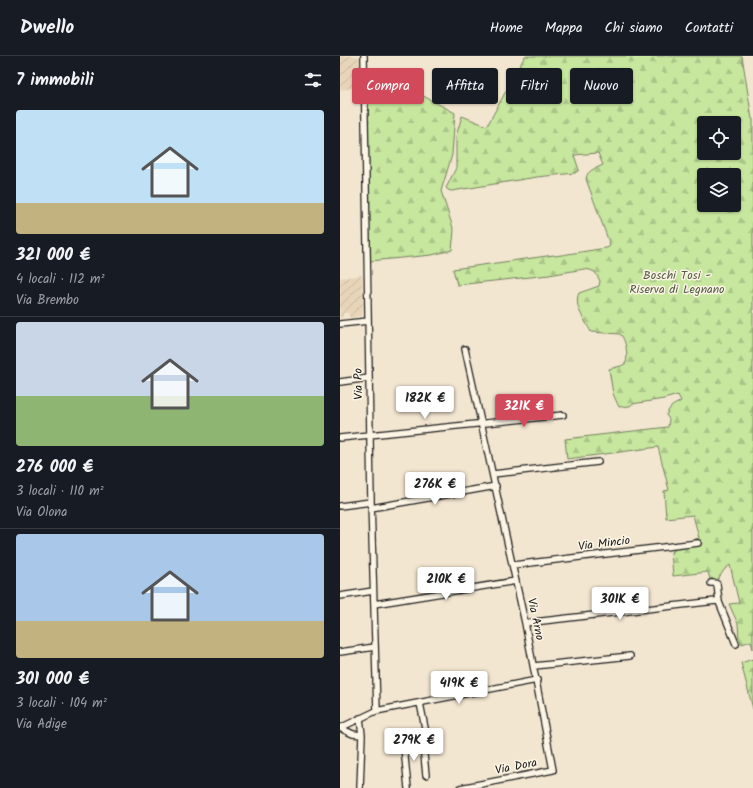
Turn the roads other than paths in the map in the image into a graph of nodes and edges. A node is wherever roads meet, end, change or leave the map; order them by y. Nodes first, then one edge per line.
1 (364, 56) edge
2 (368, 321) junction
3 (340, 324) edge
4 (465, 349) dead end
5 (369, 378) junction
6 (340, 382) edge
7 (564, 415) dead end
8 (482, 424) junction
9 (370, 434) junction
10 (340, 438) edge
11 (598, 462) dead end
12 (493, 474) junction
13 (496, 486) junction
14 (371, 505) junction
15 (340, 506) edge
16 (698, 543) dead end
17 (513, 565) junction
18 (516, 581) junction
19 (711, 583) dead end
20 (373, 591) junction
21 (340, 596) edge
22 (719, 602) junction
23 (374, 604) junction
24 (526, 623) junction
25 (736, 644) dead end
26 (375, 647) junction
27 (340, 652) edge
28 (630, 656) dead end
29 (534, 666) junction
30 (537, 680) junction
31 (420, 703) junction
32 (377, 711) junction
33 (360, 718) junction
34 (353, 722) junction
35 (340, 728) edge
36 (353, 734) junction
37 (362, 735) junction
38 (403, 738) dead end
39 (553, 770) joint
40 (426, 775) dead end
41 (360, 788) edge
42 (408, 788) edge
43 (460, 788) edge

1 - 2 street, Via Po
2 - 3 street
2 - 5 street, Via Po
4 - 8 street, Via Arno
5 - 6 street
5 - 9 street, Via Po
7 - 8 street
8 - 9 street
8 - 12 street, Via Arno
9 - 10 street
9 - 14 street, Via Po
11 - 12 street
12 - 13 street, Via Arno
13 - 14 street
13 - 17 street, Via Arno
14 - 15 street
14 - 20 street, Via Po
16 - 17 street, Via Mincio
17 - 18 street, Via Arno
18 - 23 street
18 - 24 street, Via Arno
19 - 22 street
20 - 21 street
20 - 23 street, Via Po
22 - 24 street
22 - 25 street
23 - 26 street, Via Po
24 - 29 street, Via Arno
26 - 27 street
26 - 32 street, Via Po
28 - 29 street
29 - 30 street, Via Arno
30 - 31 street
30 - 39 street, Via Arno
31 - 32 street
31 - 40 street
32 - 33 street
33 - 34 street
33 - 37 street
34 - 35 street
34 - 36 street
35 - 36 street
36 - 37 street
37 - 41 street
38 - 42 street
39 - 43 street, Via Dora

